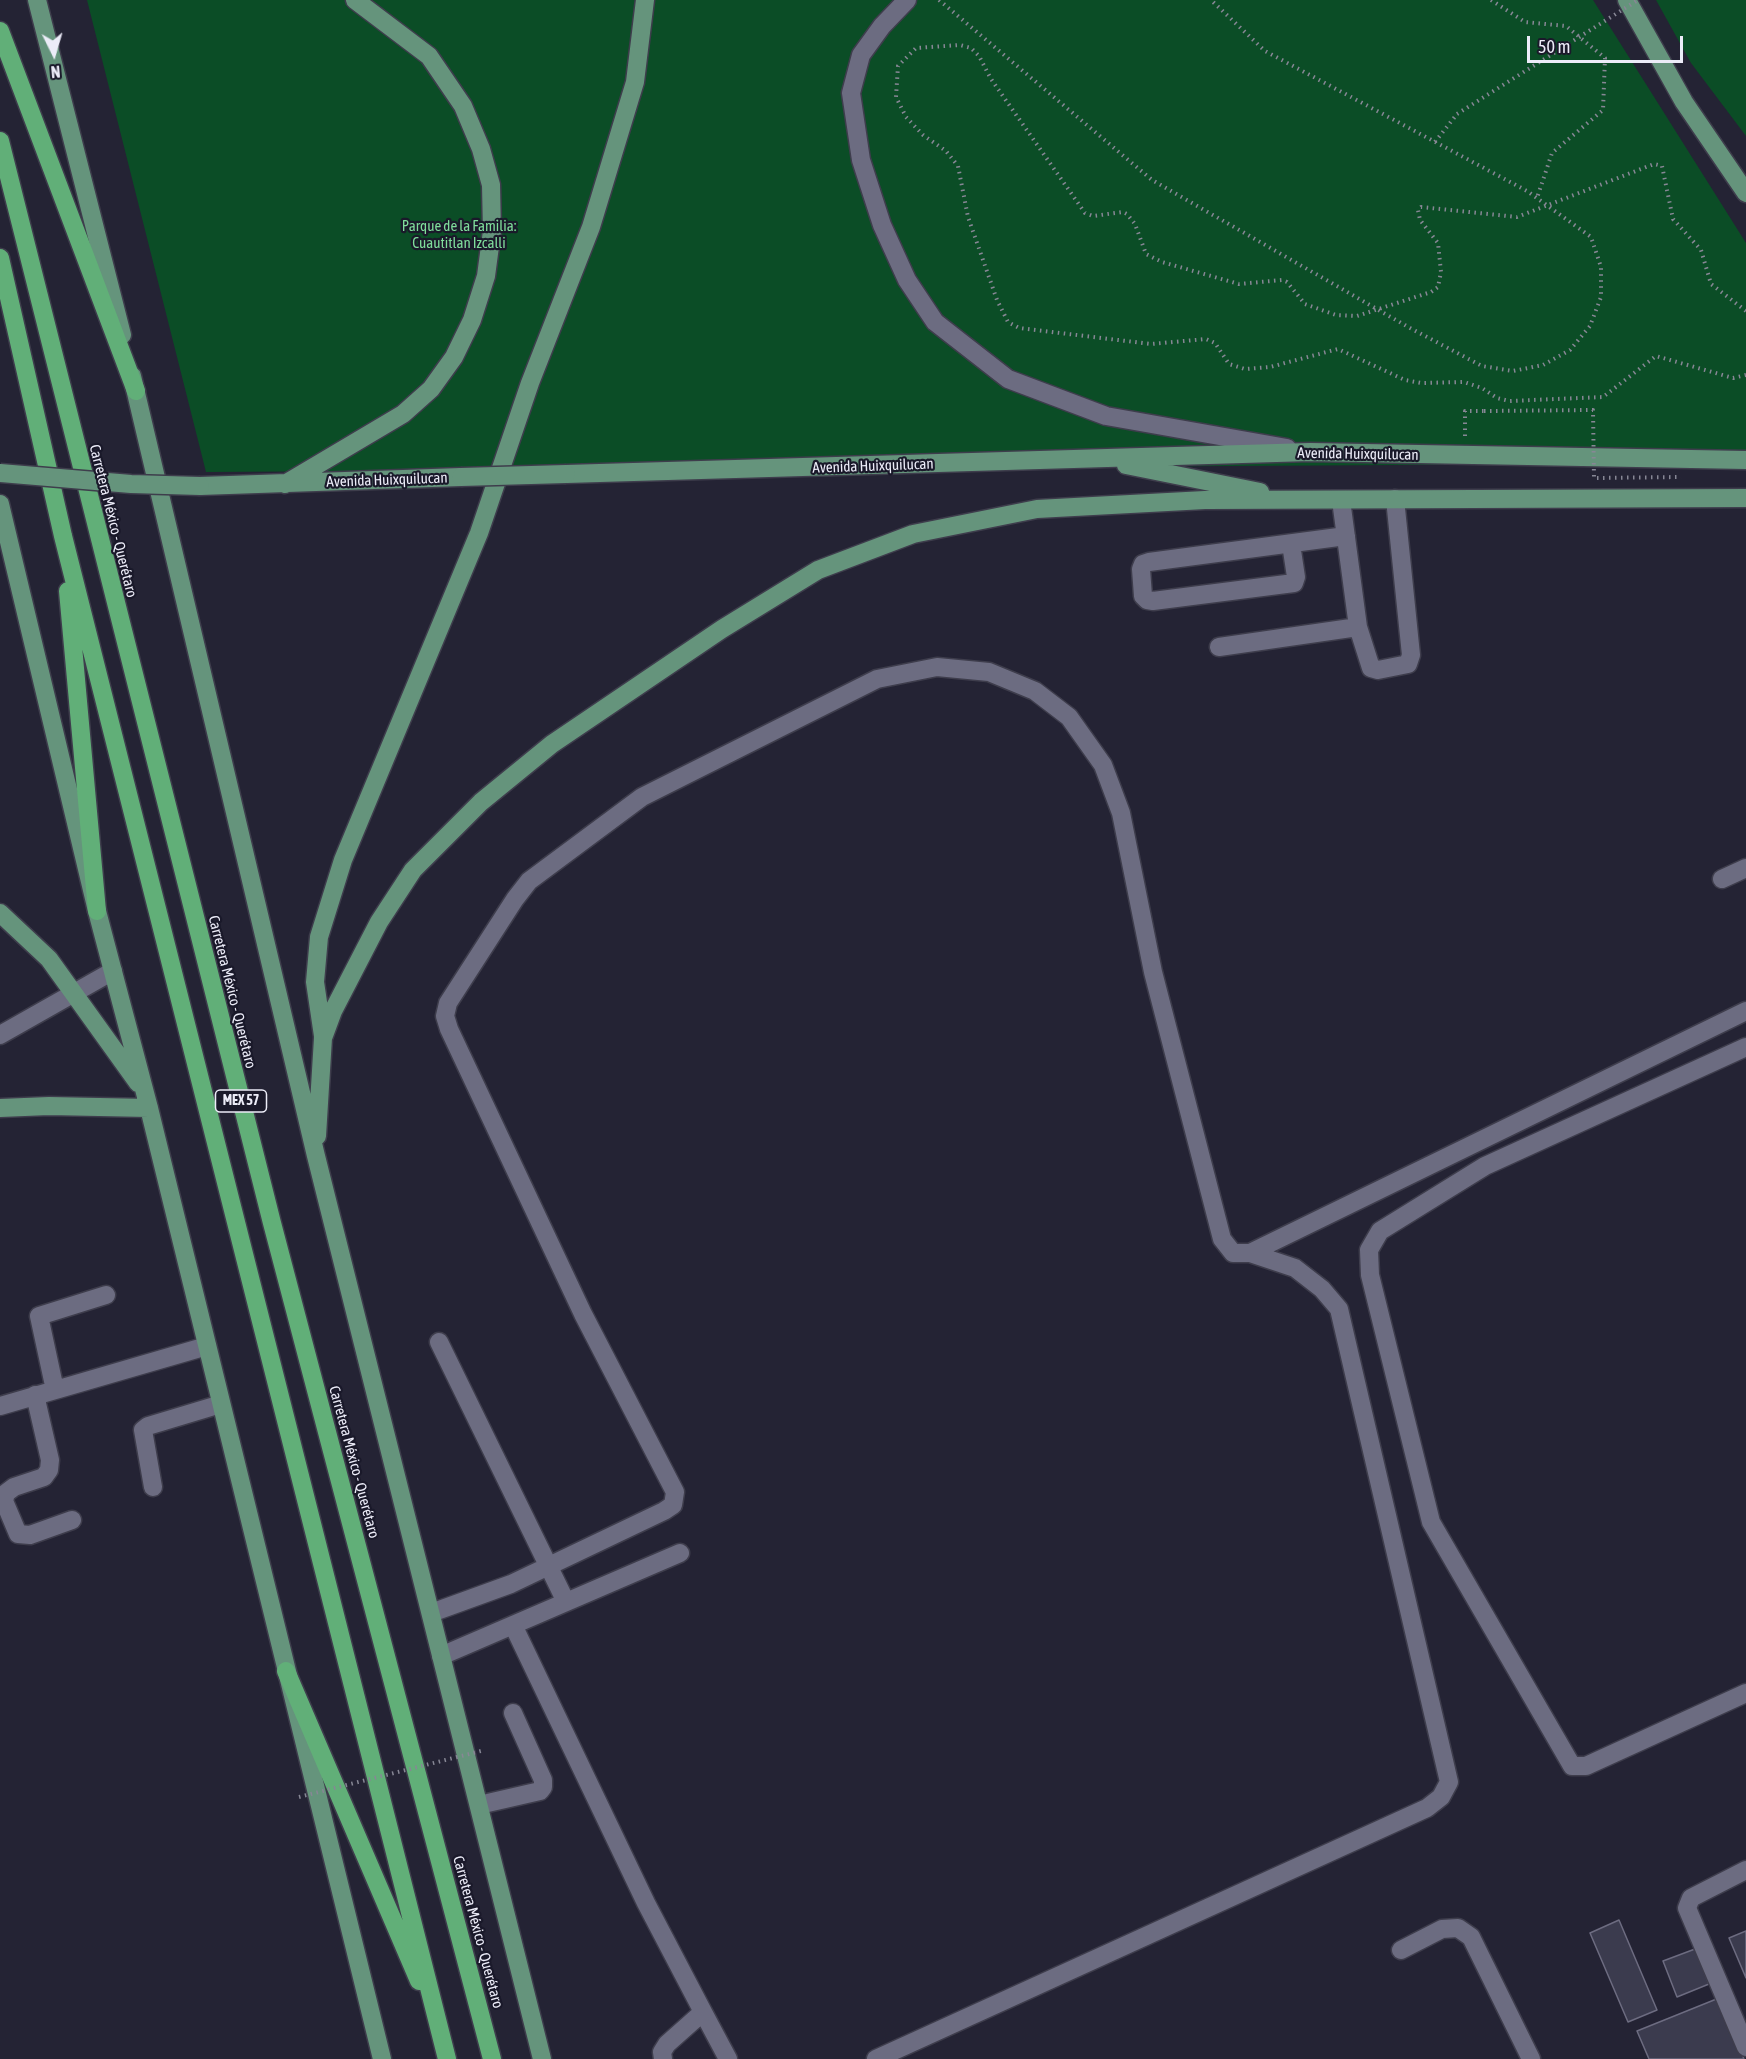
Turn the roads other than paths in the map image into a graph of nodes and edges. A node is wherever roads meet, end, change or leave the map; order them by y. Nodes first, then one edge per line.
1 (37, 0) edge
2 (355, 0) edge
3 (645, 0) edge
4 (907, 0) edge
5 (1627, 0) edge
6 (0, 31) edge
7 (0, 141) edge
8 (1744, 189) edge
9 (0, 258) edge
10 (136, 391) junction
11 (1310, 452) junction
12 (1094, 459) junction
13 (1746, 460) edge
14 (0, 473) edge
15 (285, 484) junction
16 (1746, 498) edge
17 (1395, 499) junction
18 (1302, 500) junction
19 (1341, 500) junction
20 (0, 504) edge
21 (63, 536) junction
22 (1346, 536) junction
23 (1291, 544) junction
24 (1358, 627) junction
25 (1219, 647) dead end
26 (1746, 868) edge
27 (1722, 879) dead end
28 (97, 911) junction
29 (2, 916) edge
30 (113, 971) junction
31 (74, 993) junction
32 (1746, 1011) edge
33 (0, 1035) edge
34 (323, 1038) junction
35 (1746, 1047) edge
36 (147, 1100) junction
37 (0, 1108) edge
38 (316, 1156) junction
39 (1250, 1253) junction
40 (106, 1295) dead end
41 (439, 1342) dead end
42 (207, 1346) junction
43 (56, 1390) junction
44 (35, 1395) junction
45 (221, 1404) junction
46 (0, 1406) edge
47 (153, 1487) dead end
48 (72, 1520) dead end
49 (680, 1553) dead end
50 (549, 1568) junction
51 (566, 1602) junction
52 (431, 1613) junction
53 (513, 1625) junction
54 (441, 1656) junction
55 (286, 1671) junction
56 (1746, 1693) edge
57 (513, 1713) dead end
58 (478, 1805) junction
59 (1746, 1870) edge
60 (1401, 1950) dead end
61 (703, 2012) junction
62 (441, 2033) junction
63 (1746, 2047) edge
64 (382, 2059) edge
65 (447, 2059) edge
66 (492, 2059) edge
67 (542, 2059) edge
68 (663, 2059) edge
69 (728, 2059) edge
70 (876, 2059) edge
71 (1531, 2059) edge

1 - 10 main road
2 - 15 main road
3 - 34 main road
4 - 11 street
5 - 8 main road
6 - 10 highway
7 - 66 highway, Carretera México - Querétaro / MEX 57
9 - 21 highway, MEX 57
10 - 38 main road
11 - 12 main road, Avenida Huixquilucan
11 - 13 main road, Avenida Huixquilucan
12 - 15 main road, Avenida Huixquilucan, bridge
12 - 18 main road
14 - 15 main road, Avenida Huixquilucan, bridge
16 - 17 main road
17 - 19 main road
17 - 24 street
18 - 19 main road
18 - 34 main road
19 - 22 street
20 - 28 main road
21 - 28 highway
21 - 62 highway, MEX 57
22 - 23 street
22 - 24 street
23 - 23 street
24 - 25 street
26 - 27 street
28 - 30 main road
29 - 31 main road
30 - 31 street
30 - 36 main road
31 - 33 street
31 - 36 main road
32 - 39 street
34 - 38 main road
35 - 56 street
36 - 37 main road
36 - 42 main road
38 - 52 main road
39 - 50 street
39 - 70 street
40 - 43 street
41 - 50 street
42 - 43 street
42 - 45 main road
43 - 44 street
44 - 46 street
44 - 48 street
45 - 47 street
45 - 55 main road
49 - 51 street
50 - 51 street
50 - 52 street
51 - 53 street
52 - 54 main road
53 - 54 street
53 - 61 street
54 - 58 main road
55 - 62 highway
55 - 64 main road
57 - 58 street
58 - 67 main road
59 - 63 street
60 - 71 street
61 - 68 street
61 - 69 street
62 - 65 highway, MEX 57

